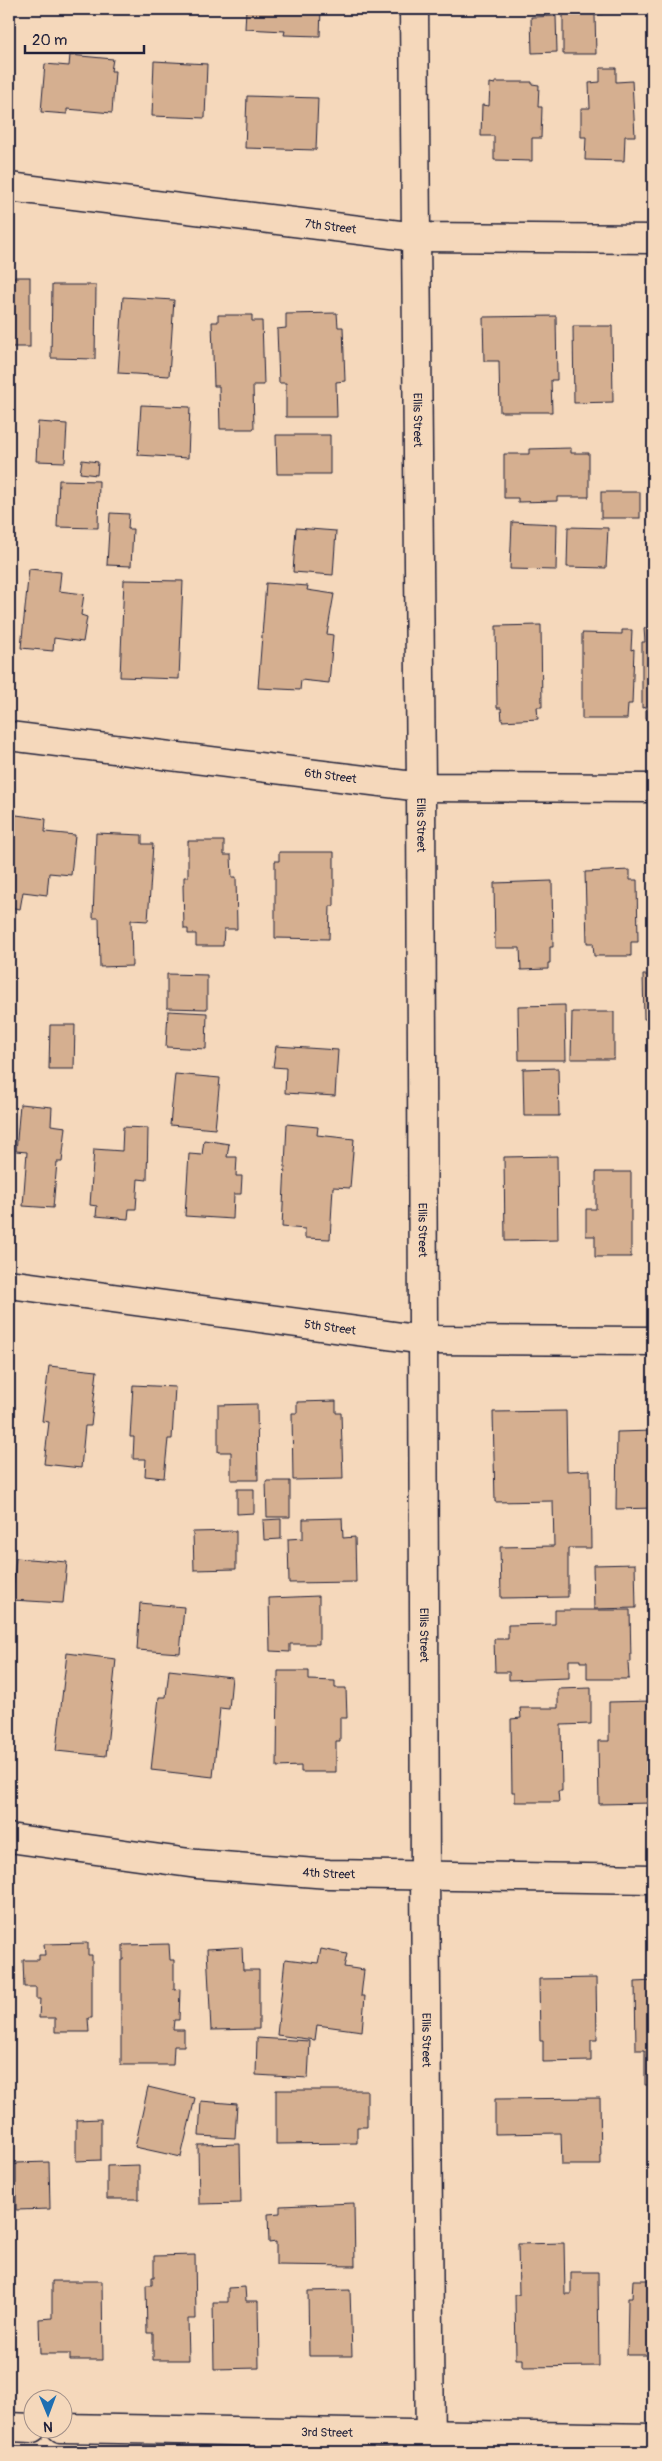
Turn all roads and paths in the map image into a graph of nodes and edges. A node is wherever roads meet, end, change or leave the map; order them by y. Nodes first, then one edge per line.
1 (414, 9) edge
2 (9, 187) edge
3 (416, 237) junction
4 (653, 239) edge
5 (9, 736) edge
6 (422, 787) junction
7 (653, 788) edge
8 (9, 1284) edge
9 (424, 1340) junction
10 (653, 1341) edge
11 (9, 1838) edge
12 (425, 1877) junction
13 (653, 1879) edge
14 (9, 2428) edge
15 (22, 2428) edge
16 (72, 2428) edge
17 (653, 2438) edge
18 (430, 2444) edge

1 - 3 street, Ellis Street
2 - 3 street, 7th Street
3 - 4 street, 7th Street
3 - 6 street, Ellis Street
5 - 6 street, 6th Street
6 - 7 street, 6th Street
6 - 9 street, Ellis Street
8 - 9 street, 5th Street
9 - 10 street, 5th Street
9 - 12 street, Ellis Street
11 - 12 street, 4th Street
12 - 13 street, 4th Street
12 - 18 street, Ellis Street
14 - 15 street
16 - 18 street, 3rd Street
17 - 18 street, 3rd Street

